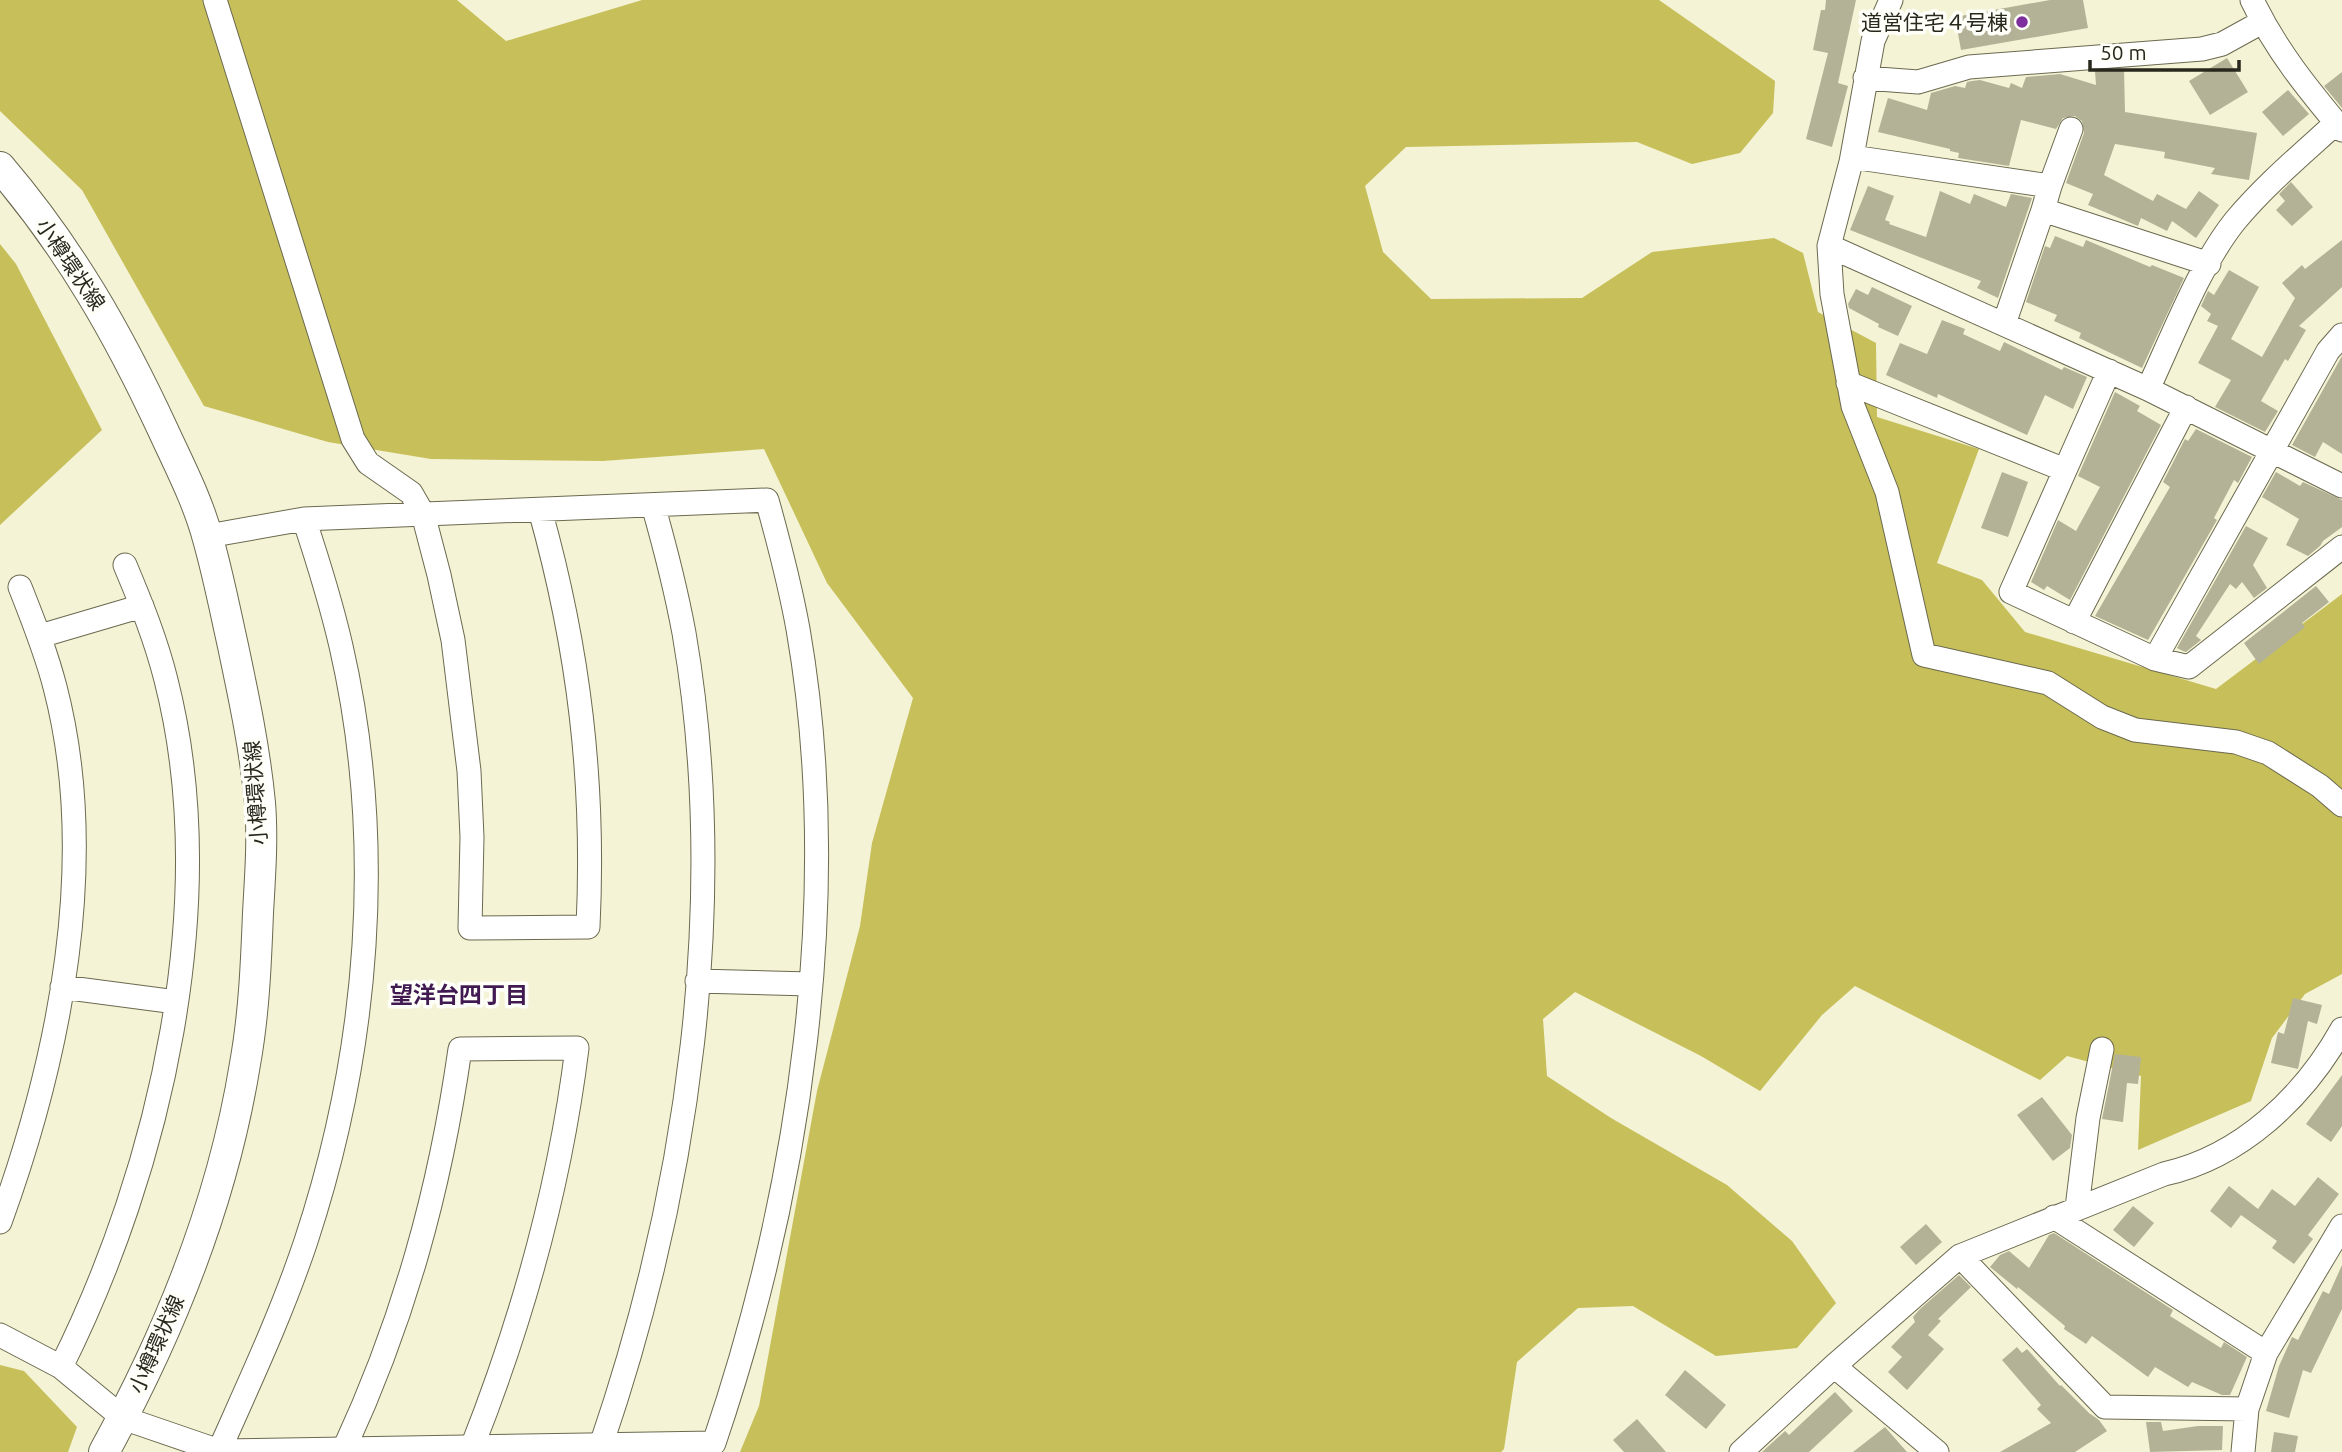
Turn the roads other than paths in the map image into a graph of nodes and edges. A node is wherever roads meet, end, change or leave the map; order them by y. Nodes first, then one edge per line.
1 (215, 0) edge
2 (1891, 0) edge
3 (2252, 0) edge
4 (2262, 22) junction
5 (1865, 78) junction
6 (2339, 127) edge
7 (2071, 129) dead end
8 (1852, 157) junction
9 (0, 167) edge
10 (2050, 186) junction
11 (2043, 210) junction
12 (1829, 246) junction
13 (2209, 264) junction
14 (2004, 324) junction
15 (2342, 335) edge
16 (2109, 371) junction
17 (1848, 383) junction
18 (2148, 389) junction
19 (2186, 407) junction
20 (2274, 450) junction
21 (2065, 470) junction
22 (2342, 486) edge
23 (653, 505) junction
24 (540, 510) junction
25 (423, 514) junction
26 (304, 519) junction
27 (208, 536) junction
28 (2342, 547) edge
29 (125, 565) dead end
30 (20, 587) dead end
31 (142, 606) junction
32 (2074, 622) junction
33 (40, 636) junction
34 (2155, 659) junction
35 (2342, 805) edge
36 (697, 981) junction
37 (810, 984) junction
38 (62, 987) junction
39 (176, 1002) junction
40 (2342, 1029) edge
41 (2102, 1049) dead end
42 (2077, 1208) junction
43 (2054, 1217) junction
44 (0, 1222) edge
45 (2342, 1226) edge
46 (1960, 1256) junction
47 (0, 1335) edge
48 (2266, 1353) junction
49 (1834, 1366) junction
50 (61, 1367) junction
51 (2247, 1409) junction
52 (123, 1418) junction
53 (601, 1445) junction
54 (472, 1447) junction
55 (344, 1449) junction
56 (219, 1451) edge
57 (104, 1452) edge
58 (1741, 1452) edge
59 (1937, 1452) edge
60 (2243, 1452) edge

1 - 25 street
2 - 5 street
3 - 4 street
4 - 5 street
4 - 6 street
5 - 8 street
6 - 13 street
7 - 10 street
8 - 10 street
8 - 12 street
9 - 27 main road, 小樽環状線
10 - 11 street
11 - 13 street
11 - 14 street
12 - 14 street
12 - 17 street
13 - 18 street
14 - 16 street
15 - 20 street
16 - 18 street
16 - 21 street
17 - 21 street
17 - 35 street
18 - 19 street
19 - 20 street
19 - 32 street
20 - 22 street
20 - 34 street
21 - 32 street
23 - 24 street
23 - 36 street
23 - 37 street
24 - 25 street
24 - 25 street
25 - 26 street
26 - 27 street
26 - 56 street
27 - 52 main road, 小樽環状線
28 - 34 street
29 - 31 street
30 - 33 street
31 - 33 street
31 - 39 street
32 - 34 street
33 - 38 street
36 - 37 street
36 - 53 street
37 - 53 street
38 - 39 street
38 - 44 street
39 - 50 street
40 - 42 street
41 - 42 street
42 - 43 street
43 - 46 street
43 - 48 street
45 - 48 street
46 - 49 street
46 - 51 street
47 - 50 street
48 - 51 street
49 - 58 street
49 - 59 street
50 - 52 street
51 - 60 street
52 - 56 street
52 - 57 main road, 小樽環状線
53 - 54 street
54 - 55 street
54 - 55 street
55 - 56 street

